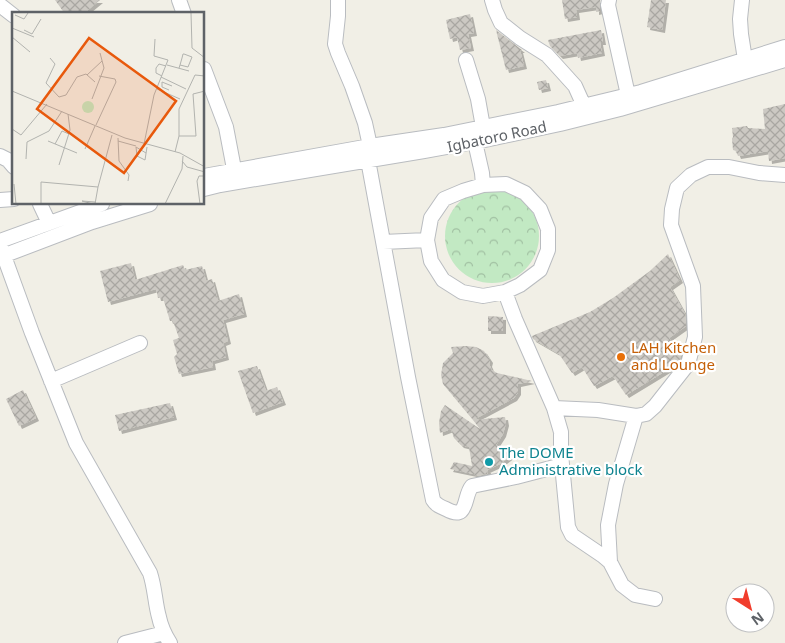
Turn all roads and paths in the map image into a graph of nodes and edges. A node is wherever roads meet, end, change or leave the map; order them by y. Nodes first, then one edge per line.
1 (179, 0) edge
2 (338, 0) edge
3 (492, 0) edge
4 (609, 0) edge
5 (742, 0) edge
6 (0, 5) edge
7 (183, 12) edge
8 (12, 14) edge
9 (785, 47) edge
10 (466, 60) dead end
11 (785, 60) edge
12 (746, 65) junction
13 (205, 72) edge
14 (628, 95) junction
15 (584, 106) junction
16 (559, 118) junction
17 (483, 127) junction
18 (475, 142) junction
19 (370, 146) junction
20 (0, 156) edge
21 (368, 160) junction
22 (12, 165) edge
23 (234, 170) junction
24 (785, 175) edge
25 (205, 176) edge
26 (483, 185) junction
27 (205, 189) edge
28 (40, 205) edge
29 (99, 205) edge
30 (147, 205) edge
31 (49, 223) junction
32 (427, 240) junction
33 (383, 242) junction
34 (1, 250) edge
35 (505, 292) junction
36 (140, 343) dead end
37 (52, 381) junction
38 (554, 408) junction
39 (636, 416) junction
40 (562, 465) junction
41 (610, 562) junction
42 (655, 599) dead end
43 (167, 638) edge
44 (125, 643) edge

1 - 7 street
2 - 19 street
3 - 15 street
4 - 14 street
5 - 12 street
6 - 8 street
9 - 12 street, Igbatoro Road
10 - 17 street
11 - 12 street, Igbatoro Road
12 - 14 street, Igbatoro Road
12 - 16 street, Igbatoro Road
13 - 23 street
14 - 15 street, Igbatoro Road
15 - 16 street, Igbatoro Road
16 - 17 street, Igbatoro Road
16 - 18 street, Igbatoro Road
17 - 19 street, Igbatoro Road
18 - 21 street, Igbatoro Road
18 - 26 street
19 - 23 street, Igbatoro Road
20 - 22 street
21 - 27 street, Igbatoro Road
21 - 33 street
23 - 25 street, Igbatoro Road
24 - 39 street
26 - 32 street
26 - 35 street
28 - 31 street
29 - 31 street
30 - 34 street
31 - 34 street
32 - 33 street
32 - 35 street
33 - 40 street
34 - 37 street
35 - 38 street
36 - 37 street
37 - 43 street
38 - 39 street
38 - 40 street
39 - 41 street
40 - 41 street
41 - 42 street
43 - 44 street

